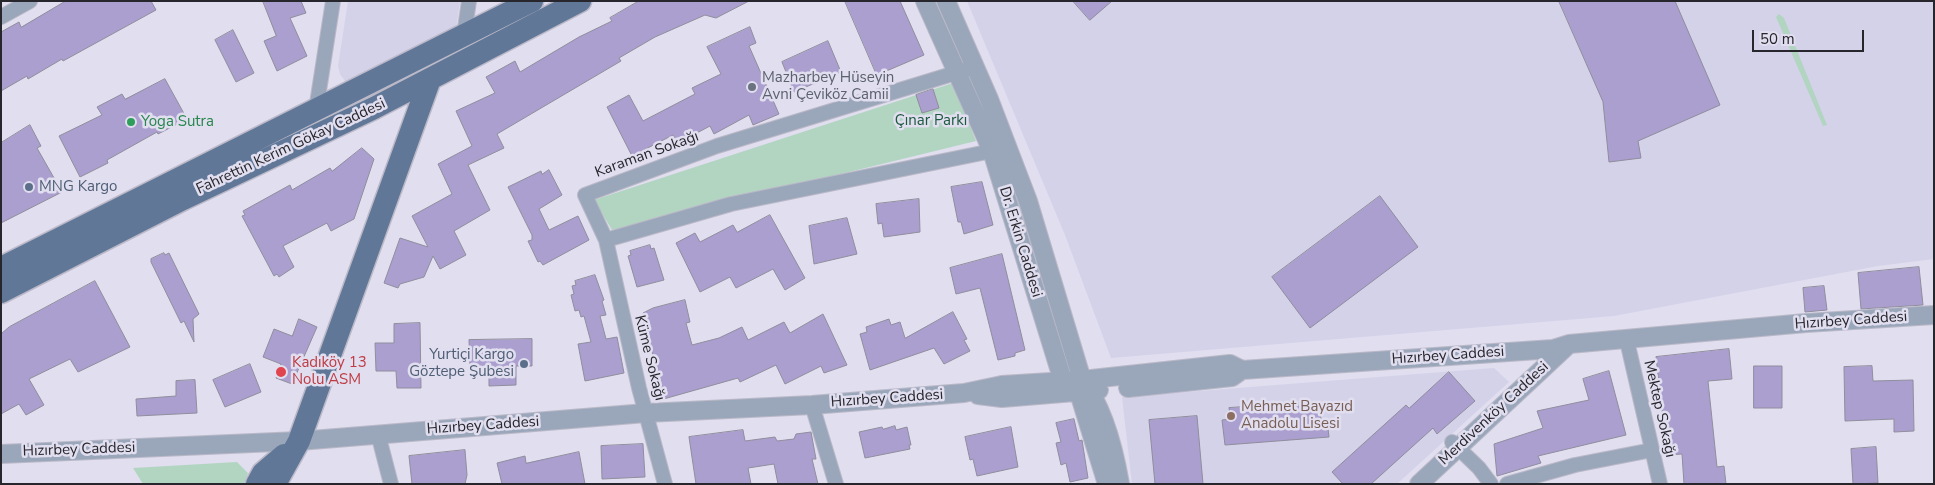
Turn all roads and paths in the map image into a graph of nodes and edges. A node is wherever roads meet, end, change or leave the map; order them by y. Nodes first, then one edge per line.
1 (30, 1) edge
2 (333, 1) edge
3 (469, 1) edge
4 (532, 1) edge
5 (580, 1) edge
6 (925, 1) edge
7 (946, 1) edge
8 (1, 17) edge
9 (464, 35) junction
10 (975, 68) junction
11 (958, 74) junction
12 (430, 79) junction
13 (364, 86) junction
14 (398, 96) junction
15 (316, 110) junction
16 (992, 150) junction
17 (402, 160) junction
18 (606, 240) junction
19 (1, 268) edge
20 (1, 292) edge
21 (1934, 315) edge
22 (1627, 341) junction
23 (1561, 347) junction
24 (1063, 381) junction
25 (1084, 388) junction
26 (964, 393) junction
27 (812, 405) junction
28 (646, 413) junction
29 (378, 434) junction
30 (299, 441) junction
31 (1456, 444) junction
32 (1652, 450) junction
33 (1, 454) edge
34 (257, 484) edge
35 (275, 484) edge
36 (391, 484) edge
37 (665, 484) edge
38 (836, 484) edge
39 (1106, 484) edge
40 (1120, 484) edge
41 (1406, 484) edge
42 (1419, 484) edge
43 (1491, 484) edge
44 (1507, 484) edge
45 (1660, 484) edge

1 - 8 street
2 - 15 street
3 - 9 street
4 - 9 main road, Fahrettin Kerim Gökay Caddesi
5 - 12 main road, Fahrettin Kerim Gökay Caddesi
6 - 11 street, Dr. Erkin Caddesi
7 - 10 street, Dr. Erkin Caddesi
9 - 13 main road, Fahrettin Kerim Gökay Caddesi
10 - 11 street, Karaman Sokağı
10 - 25 street, Dr. Erkin Caddesi
11 - 16 street, Dr. Erkin Caddesi
11 - 18 street, Karaman Sokağı
12 - 14 main road, Fahrettin Kerim Gökay Caddesi
12 - 17 main road
13 - 14 main road
13 - 15 main road, Fahrettin Kerim Gökay Caddesi
14 - 17 main road
14 - 20 main road, Fahrettin Kerim Gökay Caddesi
15 - 19 main road, Fahrettin Kerim Gökay Caddesi
16 - 18 street
16 - 24 street, Dr. Erkin Caddesi
17 - 30 main road
18 - 28 street, Küme Sokağı
21 - 22 street, Hızırbey Caddesi
22 - 23 street, Hızırbey Caddesi
22 - 32 street, Mektep Sokağı
23 - 25 street, Hızırbey Caddesi
23 - 31 street
24 - 25 street, Hızırbey Caddesi
24 - 26 street, Hızırbey Caddesi
25 - 26 street, Hızırbey Caddesi
25 - 39 street, Dr. Erkin Caddesi
25 - 40 street, Dr. Erkin Caddesi
26 - 27 street, Hızırbey Caddesi
27 - 28 street, Hızırbey Caddesi
27 - 38 street
28 - 29 street, Hızırbey Caddesi
28 - 37 street, Küme Sokağı
29 - 30 street, Hızırbey Caddesi
29 - 36 street
30 - 33 street, Hızırbey Caddesi
30 - 34 main road
30 - 35 main road
31 - 41 street
31 - 42 street, Merdivenköy Caddesi
31 - 43 street
32 - 44 street
32 - 45 street, Mektep Sokağı

